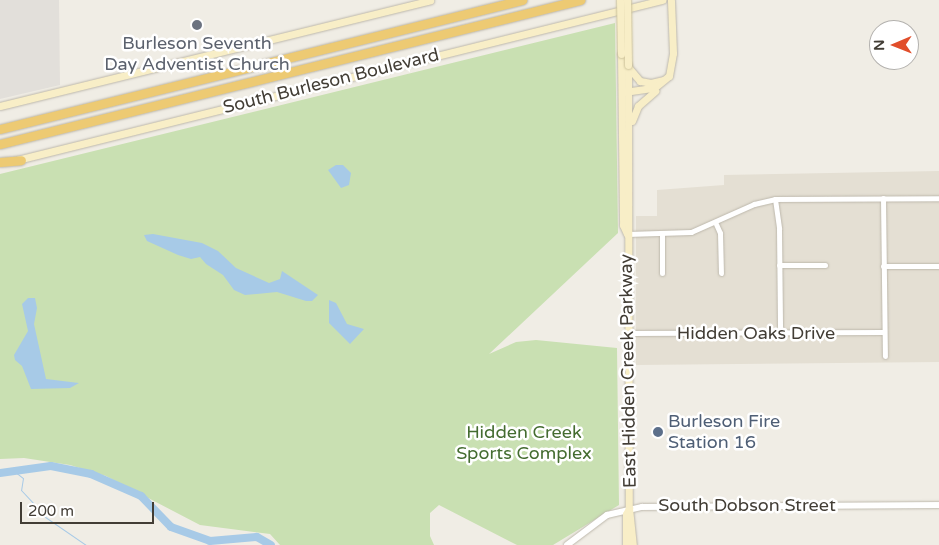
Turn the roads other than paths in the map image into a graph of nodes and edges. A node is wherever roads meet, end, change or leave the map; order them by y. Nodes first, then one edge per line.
1 (430, 0) edge
2 (522, 0) edge
3 (580, 0) edge
4 (620, 0) edge
5 (627, 0) edge
6 (662, 0) edge
7 (671, 0) edge
8 (624, 65) junction
9 (669, 76) junction
10 (661, 85) junction
11 (625, 92) junction
12 (0, 106) edge
13 (0, 129) edge
14 (630, 139) junction
15 (0, 144) edge
16 (21, 160) joint
17 (0, 164) edge
18 (883, 198) junction
19 (939, 198) edge
20 (775, 199) junction
21 (716, 224) junction
22 (662, 233) junction
23 (627, 234) junction
24 (779, 265) junction
25 (825, 265) dead end
26 (884, 266) junction
27 (939, 266) edge
28 (662, 273) dead end
29 (721, 273) dead end
30 (780, 332) junction
31 (884, 332) junction
32 (628, 333) junction
33 (885, 356) dead end
34 (939, 505) edge
35 (629, 508) junction
36 (567, 545) edge
37 (626, 545) edge
38 (634, 545) edge

1 - 12 main road
2 - 13 highway
3 - 15 highway
4 - 8 main road, East Hidden Creek Parkway, bridge
5 - 8 main road, East Hidden Creek Parkway, bridge
6 - 16 main road, South Burleson Boulevard
7 - 9 main road
8 - 9 main road
8 - 11 main road, East Hidden Creek Parkway
9 - 10 main road
10 - 11 main road
10 - 14 main road
11 - 14 main road, East Hidden Creek Parkway
11 - 23 main road, East Hidden Creek Parkway
14 - 23 main road, East Hidden Creek Parkway
16 - 17 highway
18 - 19 street
18 - 20 street
18 - 26 street
20 - 21 street
20 - 24 street
21 - 22 street
21 - 29 street
22 - 23 street
22 - 28 street
23 - 32 main road, East Hidden Creek Parkway
24 - 25 street
24 - 30 street
26 - 27 street
26 - 31 street
30 - 31 street, Hidden Oaks Drive
30 - 32 street, Hidden Oaks Drive
31 - 33 street
32 - 35 main road, East Hidden Creek Parkway
34 - 35 street, South Dobson Street
35 - 36 street, South Dobson Street
35 - 37 main road
35 - 38 main road

